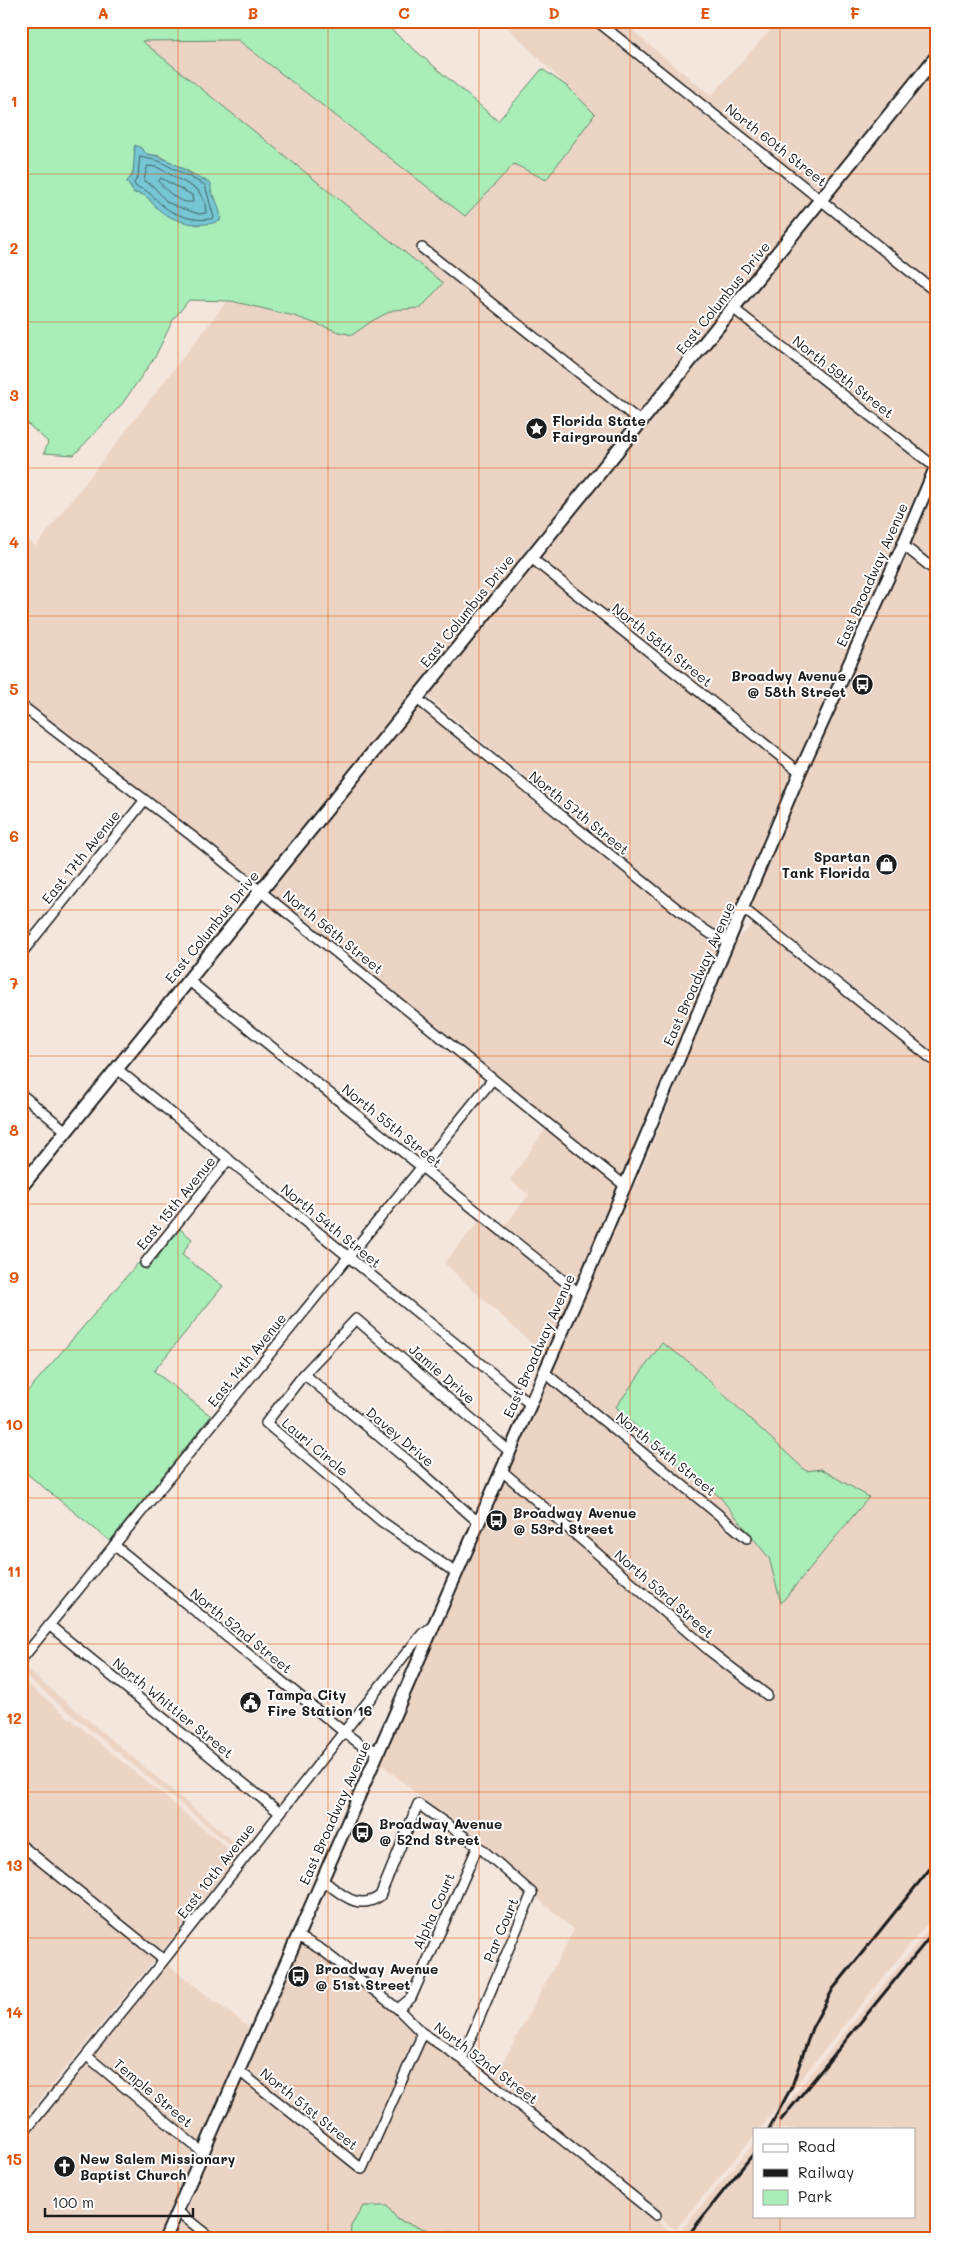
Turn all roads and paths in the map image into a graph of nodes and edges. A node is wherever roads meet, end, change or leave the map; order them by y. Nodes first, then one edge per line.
1 (597, 21) edge
2 (937, 56) edge
3 (821, 199) junction
4 (422, 248) dead end
5 (937, 293) edge
6 (734, 309) junction
7 (641, 422) junction
8 (936, 466) edge
9 (903, 546) junction
10 (530, 557) junction
11 (937, 572) edge
12 (416, 698) junction
13 (23, 709) edge
14 (800, 772) junction
15 (144, 801) junction
16 (260, 891) junction
17 (744, 908) junction
18 (730, 941) junction
19 (21, 954) edge
20 (188, 980) junction
21 (937, 1063) edge
22 (116, 1069) junction
23 (493, 1079) junction
24 (21, 1094) edge
25 (66, 1131) junction
26 (228, 1160) junction
27 (422, 1167) junction
28 (624, 1185) junction
29 (21, 1187) edge
30 (348, 1258) junction
31 (146, 1263) dead end
32 (579, 1293) junction
33 (356, 1319) joint
34 (544, 1372) junction
35 (304, 1374) junction
36 (530, 1404) junction
37 (509, 1451) junction
38 (501, 1470) junction
39 (478, 1522) junction
40 (747, 1538) dead end
41 (114, 1545) junction
42 (456, 1573) junction
43 (49, 1625) junction
44 (435, 1625) junction
45 (21, 1660) edge
46 (767, 1695) dead end
47 (344, 1732) junction
48 (378, 1752) junction
49 (280, 1813) junction
50 (21, 1845) edge
51 (478, 1846) junction
52 (322, 1880) junction
53 (298, 1936) junction
54 (164, 1960) junction
55 (398, 2009) junction
56 (421, 2032) junction
57 (86, 2056) junction
58 (462, 2059) junction
59 (238, 2070) junction
60 (21, 2136) edge
61 (202, 2152) junction
62 (177, 2210) junction
63 (656, 2215) dead end
64 (165, 2239) edge
65 (212, 2239) edge

1 - 3 street, North 60th Street
2 - 3 main road, East Columbus Drive
3 - 5 street, North 60th Street
3 - 6 main road, East Columbus Drive
4 - 7 street
6 - 7 main road, East Columbus Drive
6 - 8 street, North 59th Street
7 - 10 main road, East Columbus Drive
8 - 9 street, East Broadway Avenue
9 - 11 street
9 - 14 street, East Broadway Avenue
10 - 12 main road, East Columbus Drive
10 - 14 street, North 58th Street
12 - 16 main road, East Columbus Drive
12 - 18 street, North 57th Street
13 - 15 street, North 56th Street
14 - 17 street, East Broadway Avenue
15 - 16 street, North 56th Street
15 - 19 street, East 17th Avenue
16 - 20 main road, East Columbus Drive
16 - 23 street, North 56th Street
17 - 18 street, East Broadway Avenue
17 - 21 street
18 - 28 street, East Broadway Avenue
20 - 22 main road, East Columbus Drive
20 - 27 street, North 55th Street
22 - 25 main road, East Columbus Drive
22 - 26 street, North 54th Street
23 - 27 street, East 14th Avenue
23 - 28 street, North 56th Street
24 - 25 street
25 - 29 main road, East Columbus Drive
26 - 30 street, North 54th Street
26 - 31 street, East 15th Avenue
27 - 30 street, East 14th Avenue
27 - 32 street, North 55th Street
28 - 32 street, East Broadway Avenue
30 - 36 street, North 54th Street
30 - 41 street, East 14th Avenue
32 - 34 street, East Broadway Avenue
33 - 35 street, Lauri Circle
33 - 37 street, Jamie Drive
34 - 36 street, East Broadway Avenue
34 - 40 street, North 54th Street
35 - 39 street, Davey Drive
35 - 42 street, Lauri Circle
36 - 37 street, East Broadway Avenue
37 - 38 street, East Broadway Avenue
38 - 39 street, East Broadway Avenue
38 - 46 street, North 53rd Street
39 - 42 street, East Broadway Avenue
41 - 43 street, East 14th Avenue
41 - 47 street, North 52nd Street
42 - 44 street, East Broadway Avenue
43 - 45 street, East 14th Avenue
43 - 49 street, North Whittier Street
44 - 47 street, East 10th Avenue
44 - 48 street, East Broadway Avenue
47 - 48 street, North 52nd Street
47 - 49 street, East 10th Avenue
48 - 52 street, East Broadway Avenue
49 - 54 street, East 10th Avenue
50 - 54 street
51 - 52 street, Par Court
51 - 55 street, Alpha Court
51 - 58 street, Par Court
52 - 53 street, East Broadway Avenue
53 - 55 street, North 52nd Street
53 - 59 street, East Broadway Avenue
54 - 57 street, East 10th Avenue
55 - 56 street, North 52nd Street
56 - 58 street, North 52nd Street
56 - 59 street, North 51st Street
57 - 60 street, East 10th Avenue
57 - 61 street, Temple Street
58 - 63 street, North 52nd Street
59 - 61 street, East Broadway Avenue
61 - 62 street, East Broadway Avenue
62 - 64 street, East Broadway Avenue
62 - 65 street

